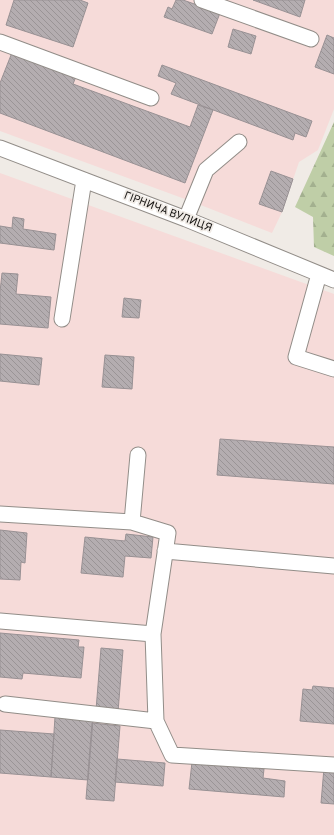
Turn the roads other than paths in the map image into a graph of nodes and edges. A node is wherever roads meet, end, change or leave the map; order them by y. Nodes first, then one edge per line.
1 (202, 0) edge
2 (311, 39) dead end
3 (0, 42) edge
4 (151, 98) dead end
5 (239, 142) dead end
6 (0, 148) edge
7 (84, 180) junction
8 (186, 219) junction
9 (319, 274) junction
10 (334, 280) edge
11 (62, 319) dead end
12 (334, 369) edge
13 (138, 455) dead end
14 (0, 514) edge
15 (132, 522) junction
16 (165, 551) junction
17 (334, 566) edge
18 (0, 621) edge
19 (153, 634) junction
20 (5, 704) dead end
21 (156, 721) junction
22 (334, 765) edge

1 - 2 street
3 - 4 street
5 - 8 street
6 - 7 street, ГІРНИЧА ВУЛИЦЯ
7 - 8 street, ГІРНИЧА ВУЛИЦЯ
7 - 11 street
8 - 9 street, ГІРНИЧА ВУЛИЦЯ
9 - 10 street, ГІРНИЧА ВУЛИЦЯ
9 - 12 street
13 - 15 street
14 - 15 street
15 - 16 street
16 - 17 street
16 - 19 street
18 - 19 street
19 - 21 street
20 - 21 street
21 - 22 street

